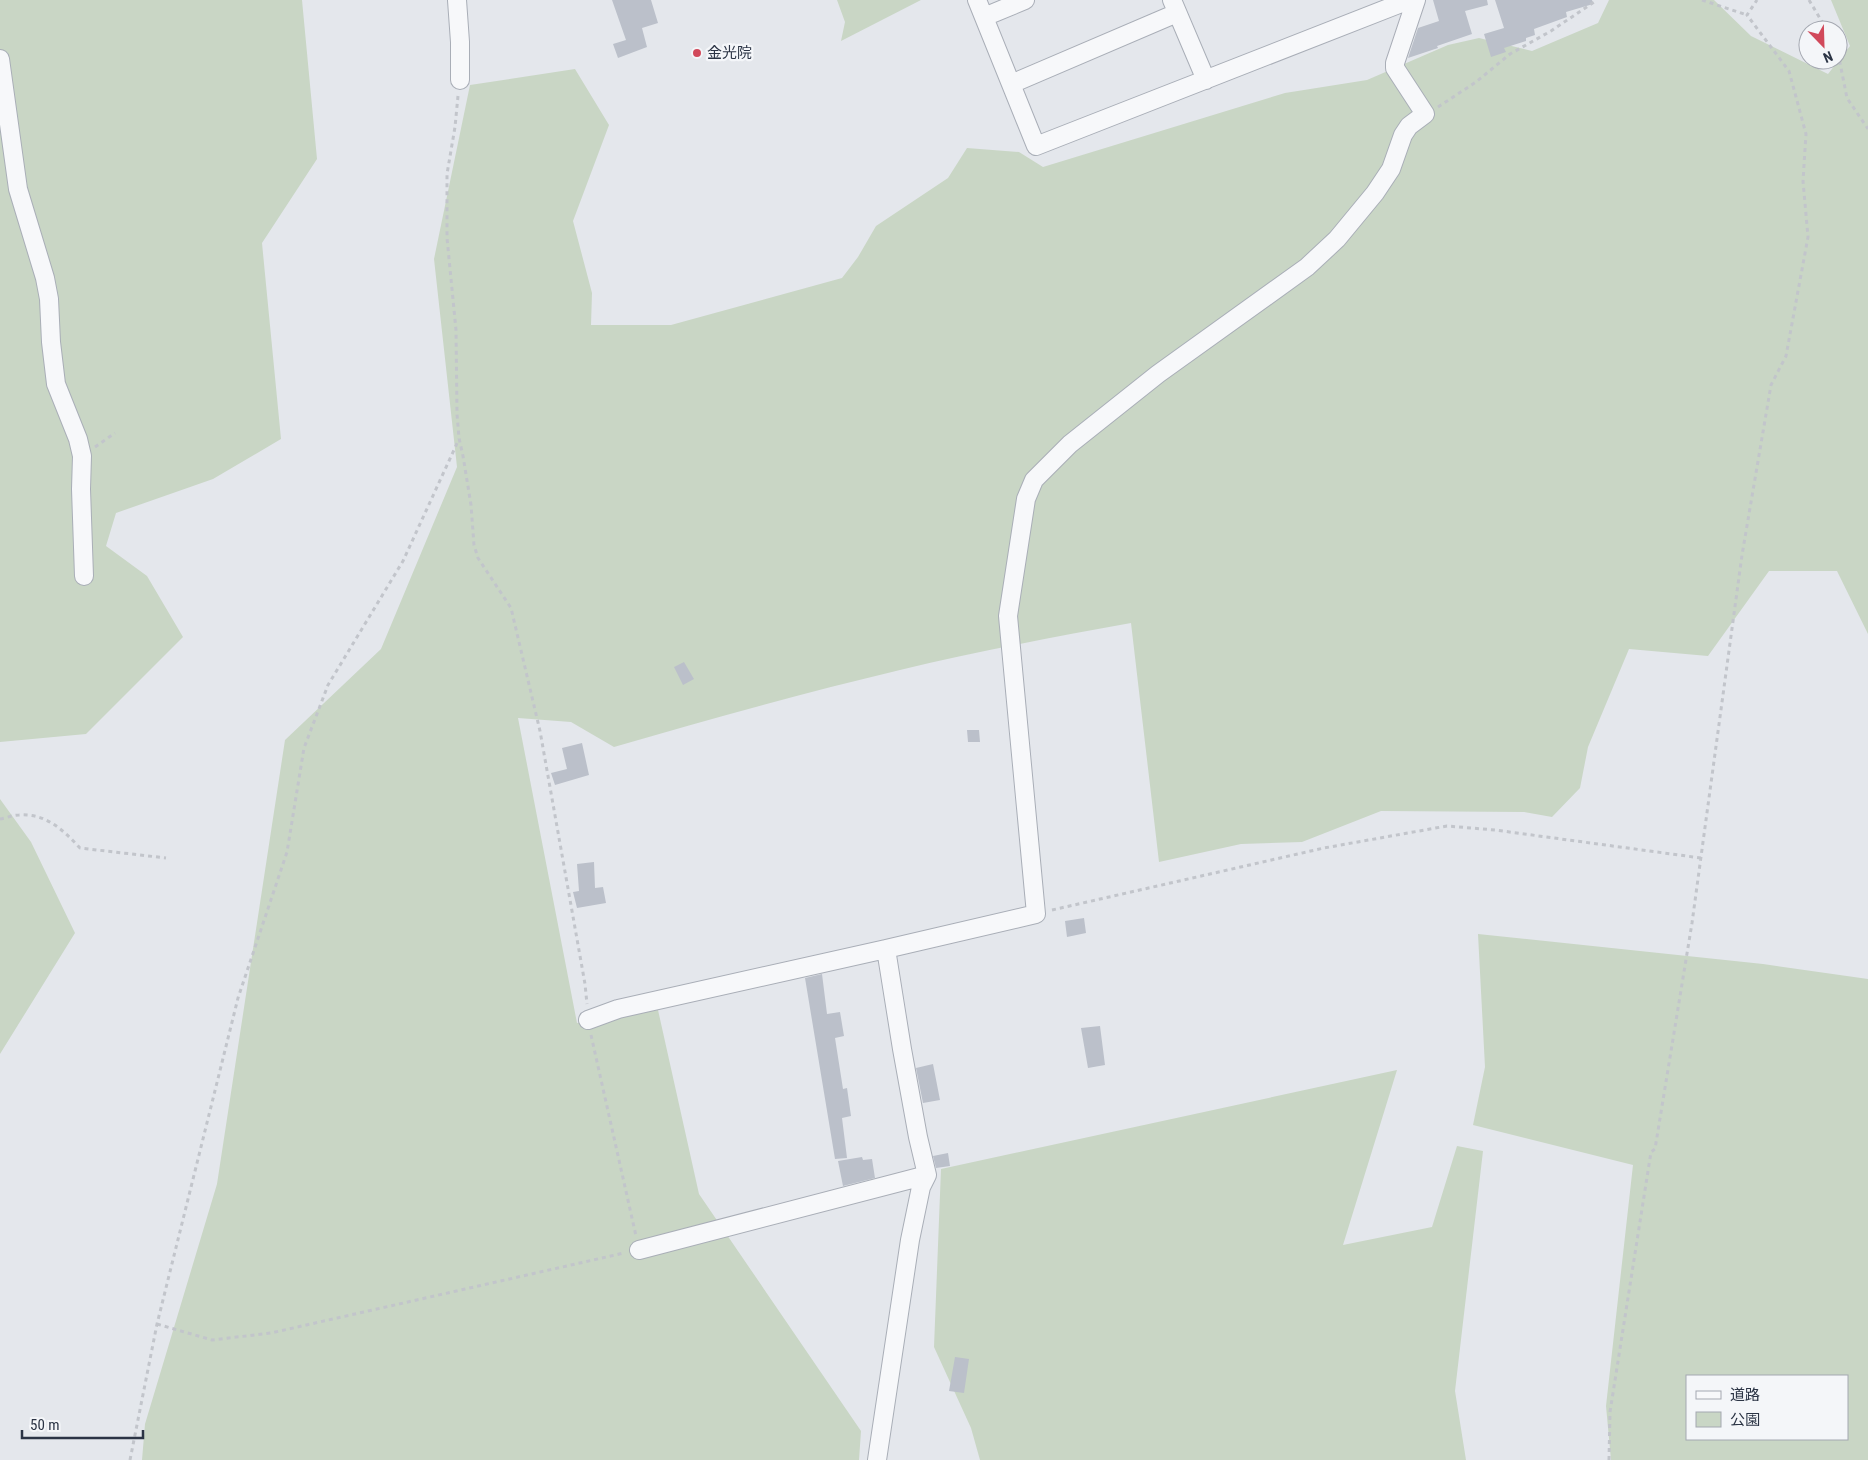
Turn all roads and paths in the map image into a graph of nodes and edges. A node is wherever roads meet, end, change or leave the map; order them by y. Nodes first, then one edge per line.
1 (457, 0) edge
2 (977, 0) edge
3 (1025, 0) edge
4 (1409, 0) edge
5 (1416, 0) edge
6 (1597, 0) edge
7 (1702, 0) edge
8 (1757, 0) edge
9 (1809, 0) edge
10 (1174, 6) edge
11 (1747, 15) junction
12 (984, 17) junction
13 (1821, 20) edge
14 (0, 59) edge
15 (1841, 70) edge
16 (460, 80) joint
17 (1206, 80) junction
18 (1011, 84) junction
19 (1425, 114) junction
20 (1868, 129) edge
21 (115, 433) dead end
22 (459, 438) junction
23 (82, 456) junction
24 (84, 576) dead end
25 (0, 819) edge
26 (166, 858) dead end
27 (1701, 858) junction
28 (1036, 914) junction
29 (886, 949) junction
30 (588, 1020) junction
31 (927, 1175) junction
32 (639, 1250) junction
33 (156, 1324) junction
34 (130, 1460) edge
35 (877, 1460) edge
36 (1609, 1460) edge

1 - 16 street
2 - 12 street
3 - 12 street
4 - 17 street
5 - 19 street
6 - 19 path
7 - 11 path
8 - 11 path
9 - 13 path
10 - 17 street
10 - 18 street
11 - 27 path
12 - 18 street
14 - 23 street
15 - 20 path
16 - 22 path
17 - 18 street
19 - 28 street
21 - 23 path
22 - 30 path
22 - 33 path
23 - 24 street
25 - 26 path
27 - 28 path
27 - 36 path
28 - 29 street
29 - 30 street
29 - 31 street
30 - 32 path
31 - 32 street
31 - 35 street
32 - 33 path
33 - 34 path

